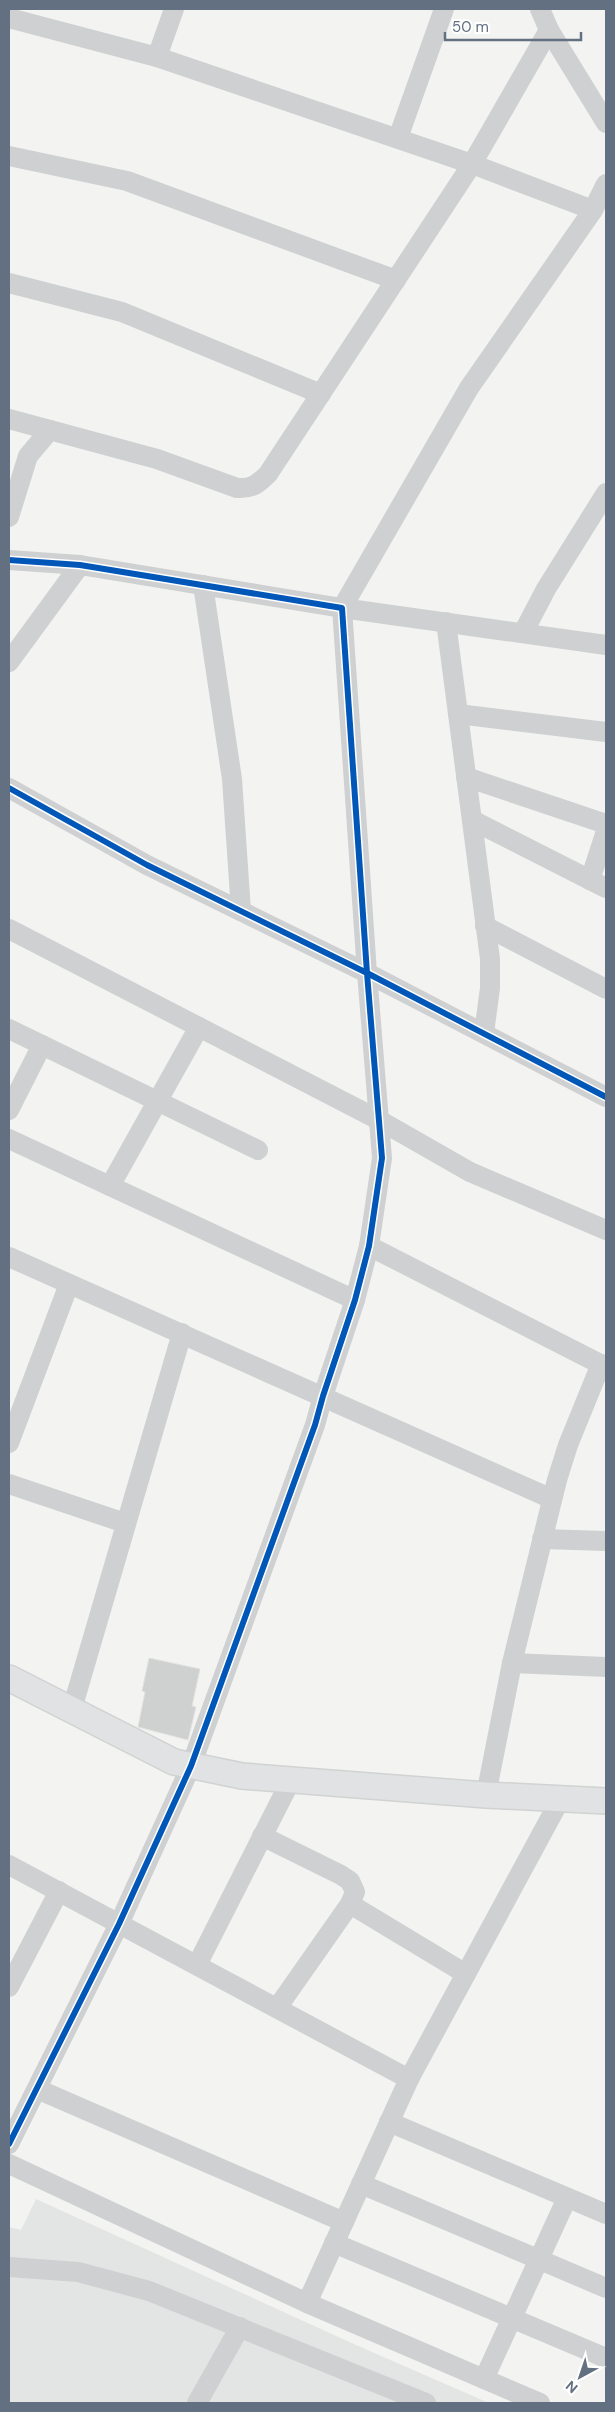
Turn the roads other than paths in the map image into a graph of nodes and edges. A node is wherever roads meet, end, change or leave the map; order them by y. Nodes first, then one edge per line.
1 (174, 9) edge
2 (444, 9) edge
3 (540, 9) edge
4 (9, 23) edge
5 (550, 30) junction
6 (157, 57) junction
7 (606, 123) edge
8 (398, 138) junction
9 (9, 156) edge
10 (472, 164) junction
11 (606, 184) edge
12 (593, 210) junction
13 (396, 280) junction
14 (9, 283) edge
15 (320, 394) junction
16 (9, 419) edge
17 (50, 430) junction
18 (606, 492) edge
19 (9, 517) edge
20 (9, 560) edge
21 (80, 565) junction
22 (202, 585) junction
23 (342, 608) junction
24 (446, 622) junction
25 (522, 633) junction
26 (606, 645) edge
27 (9, 662) edge
28 (458, 714) junction
29 (606, 732) edge
30 (466, 777) junction
31 (9, 788) edge
32 (472, 820) junction
33 (606, 824) edge
34 (606, 831) edge
35 (598, 884) edge
36 (241, 911) junction
37 (485, 926) junction
38 (9, 929) edge
39 (367, 973) junction
40 (606, 989) edge
41 (199, 1027) junction
42 (9, 1029) edge
43 (484, 1033) junction
44 (42, 1045) junction
45 (606, 1097) edge
46 (158, 1101) junction
47 (9, 1110) edge
48 (379, 1120) junction
49 (9, 1139) edge
50 (258, 1150) dead end
51 (110, 1186) junction
52 (606, 1230) edge
53 (369, 1246) junction
54 (9, 1257) edge
55 (69, 1284) junction
56 (355, 1300) junction
57 (182, 1334) junction
58 (604, 1365) edge
59 (323, 1396) junction
60 (9, 1444) edge
61 (9, 1484) edge
62 (552, 1499) junction
63 (125, 1523) junction
64 (542, 1539) junction
65 (606, 1541) edge
66 (512, 1663) junction
67 (606, 1668) edge
68 (9, 1678) edge
69 (72, 1710) junction
70 (191, 1766) junction
71 (291, 1780) junction
72 (486, 1795) junction
73 (560, 1800) junction
74 (606, 1801) edge
75 (262, 1836) junction
76 (9, 1865) edge
77 (59, 1891) junction
78 (350, 1904) junction
79 (119, 1924) junction
80 (197, 1965) junction
81 (466, 1974) junction
82 (9, 1987) edge
83 (277, 2008) junction
84 (409, 2079) junction
85 (37, 2089) junction
86 (389, 2122) junction
87 (9, 2144) edge
88 (9, 2164) edge
89 (361, 2184) junction
90 (567, 2198) junction
91 (606, 2214) edge
92 (344, 2222) junction
93 (334, 2243) junction
94 (539, 2259) junction
95 (9, 2267) edge
96 (606, 2288) edge
97 (307, 2303) junction
98 (512, 2317) junction
99 (240, 2327) junction
100 (606, 2358) edge
101 (484, 2379) junction
102 (197, 2403) edge
103 (426, 2403) edge
104 (540, 2403) edge

1 - 6 street
2 - 8 street
3 - 5 street
4 - 6 street
5 - 7 street
5 - 10 street
6 - 8 street
8 - 10 street
9 - 13 street
10 - 12 street
10 - 13 street
11 - 12 street
12 - 23 street
13 - 15 street
14 - 15 street
15 - 17 street
16 - 17 street
17 - 19 street
18 - 25 street
20 - 21 street
21 - 22 street
21 - 27 street
22 - 23 street
22 - 36 street
23 - 24 street
23 - 39 street
24 - 25 street
24 - 28 street
25 - 26 street
28 - 29 street
28 - 30 street
30 - 32 street
30 - 33 street
31 - 36 street
32 - 35 street
32 - 37 street
34 - 35 street
36 - 39 street
37 - 40 street
37 - 43 street
38 - 41 street
39 - 43 street
39 - 48 street
41 - 46 street
41 - 48 street
42 - 44 street
43 - 45 street
44 - 46 street
44 - 47 street
46 - 50 street
46 - 51 street
48 - 52 street
48 - 53 street
49 - 51 street
51 - 56 street
53 - 56 street
53 - 58 street
54 - 55 street
55 - 57 street
55 - 60 street
56 - 59 street
57 - 59 street
57 - 63 street
58 - 62 street
59 - 62 street
59 - 70 street
61 - 63 street
62 - 64 street
63 - 69 street
64 - 65 street
64 - 66 street
66 - 67 street
66 - 72 street
68 - 69 main road
69 - 70 main road
70 - 71 main road
70 - 79 street
71 - 72 main road
71 - 75 street
72 - 73 main road
73 - 74 main road
73 - 81 street
75 - 78 street
75 - 80 street
76 - 77 street
77 - 79 street
77 - 82 street
78 - 81 street
78 - 83 street
79 - 80 street
79 - 85 street
80 - 83 street
81 - 84 street
83 - 84 street
84 - 86 street
85 - 87 street
85 - 92 street
86 - 89 street
86 - 90 street
88 - 97 street
89 - 92 street
89 - 94 street
90 - 91 street
90 - 94 street
92 - 93 street
93 - 97 street
93 - 98 street
94 - 96 street
94 - 98 street
95 - 99 street
97 - 101 street
98 - 100 street
98 - 101 street
99 - 102 street
99 - 103 street
101 - 104 street

